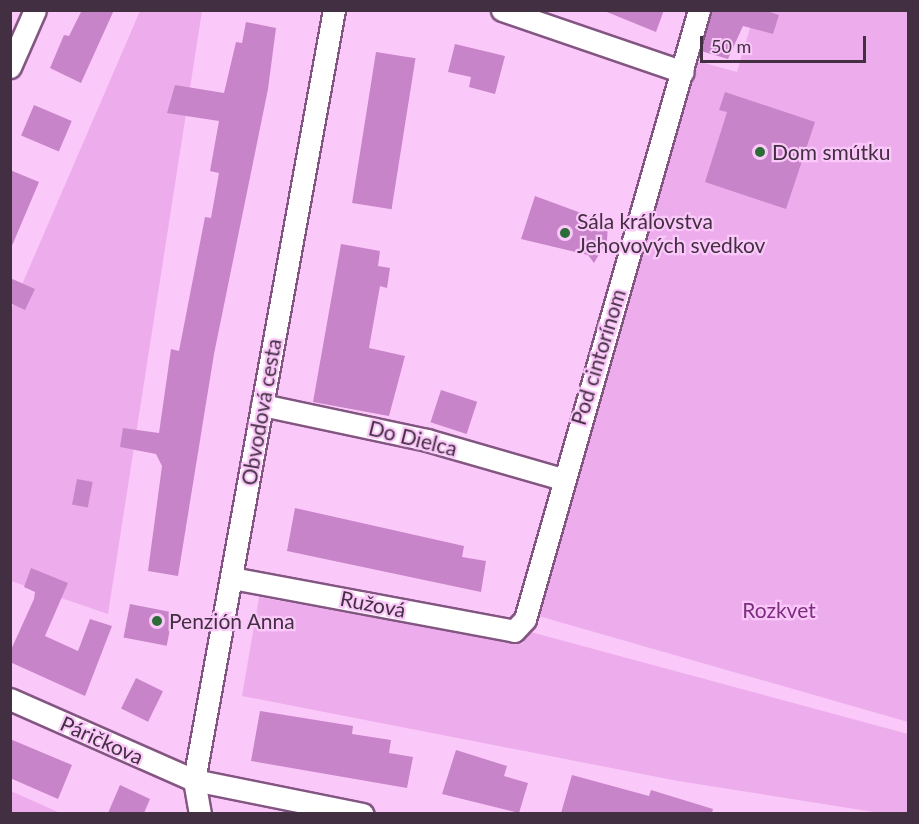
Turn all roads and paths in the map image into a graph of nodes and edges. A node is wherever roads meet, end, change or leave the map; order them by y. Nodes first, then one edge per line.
1 (35, 10) edge
2 (334, 10) edge
3 (502, 10) edge
4 (699, 10) edge
5 (10, 67) edge
6 (683, 72) junction
7 (262, 405) junction
8 (562, 479) junction
9 (232, 578) junction
10 (514, 631) joint
11 (10, 699) edge
12 (194, 780) junction
13 (200, 813) edge
14 (363, 813) edge

1 - 5 street
2 - 7 street, Obvodová cesta
3 - 6 street
4 - 6 street, Pod cintorínom
6 - 8 street, Pod cintorínom
7 - 8 street, Do Dielca
7 - 9 street, Obvodová cesta
8 - 10 street, Pod cintorínom
9 - 10 street, Ružová
9 - 12 street, Obvodová cesta
11 - 12 street, Páričkova
12 - 13 street, Obvodová cesta
12 - 14 street, Páričkova

